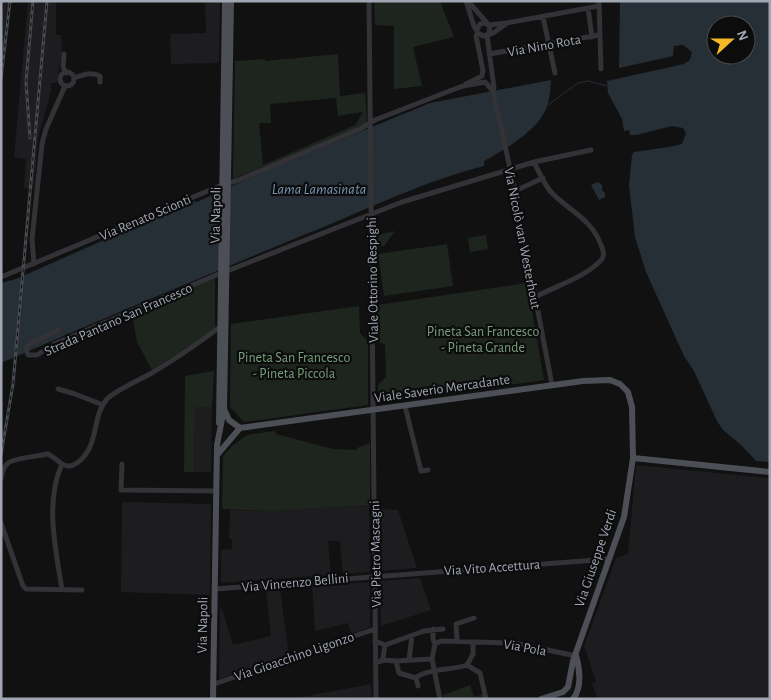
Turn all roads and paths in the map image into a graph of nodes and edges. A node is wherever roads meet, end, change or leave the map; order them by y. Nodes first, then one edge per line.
1 (224, 1) edge
2 (231, 1) edge
3 (369, 1) edge
4 (467, 1) edge
5 (599, 4) edge
6 (588, 8) junction
7 (543, 17) junction
8 (506, 23) junction
9 (488, 24) junction
10 (478, 32) junction
11 (488, 34) junction
12 (599, 35) junction
13 (592, 36) junction
14 (549, 44) junction
15 (64, 54) dead end
16 (489, 54) junction
17 (601, 68) dead end
18 (66, 73) junction
19 (555, 73) dead end
20 (483, 75) junction
21 (492, 77) junction
22 (74, 78) junction
23 (100, 82) dead end
24 (486, 82) junction
25 (65, 86) junction
26 (463, 86) junction
27 (493, 91) junction
28 (370, 124) junction
29 (591, 150) dead end
30 (534, 162) junction
31 (510, 168) junction
32 (543, 178) junction
33 (225, 185) junction
34 (515, 191) junction
35 (371, 212) junction
36 (34, 264) junction
37 (224, 272) junction
38 (1, 277) edge
39 (535, 297) junction
40 (220, 327) junction
41 (59, 330) dead end
42 (552, 385) junction
43 (58, 390) dead end
44 (103, 405) junction
45 (405, 406) junction
46 (632, 407) joint
47 (224, 409) junction
48 (373, 410) junction
49 (240, 428) junction
50 (219, 429) junction
51 (217, 455) junction
52 (633, 458) junction
53 (122, 464) dead end
54 (61, 466) junction
55 (428, 470) dead end
56 (770, 472) edge
57 (1, 478) edge
58 (216, 491) junction
59 (1, 523) edge
60 (609, 559) junction
61 (375, 576) junction
62 (215, 589) junction
63 (62, 590) junction
64 (82, 590) dead end
65 (474, 618) dead end
66 (375, 629) junction
67 (443, 629) dead end
68 (433, 630) junction
69 (412, 636) junction
70 (375, 641) junction
71 (457, 642) junction
72 (473, 642) junction
73 (435, 644) junction
74 (385, 646) junction
75 (576, 656) junction
76 (409, 660) junction
77 (432, 660) junction
78 (396, 661) junction
79 (378, 662) junction
80 (467, 665) junction
81 (435, 672) junction
82 (416, 678) junction
83 (214, 684) junction
84 (418, 686) dead end
85 (213, 699) edge
86 (376, 699) edge
87 (440, 699) edge
88 (486, 699) edge
89 (541, 699) edge
90 (572, 699) edge

1 - 33 main road, Via Napoli
2 - 33 main road, Via Napoli
3 - 28 street, Viale Ottorino Respighi
4 - 9 street
4 - 10 street, Via Nicolò van Westerhout
5 - 6 street
5 - 12 street
6 - 7 street
6 - 13 street
7 - 8 street
7 - 14 street
8 - 9 street
8 - 11 street
9 - 10 street
9 - 11 street, Via Nicolò van Westerhout
10 - 11 street
10 - 20 street, Via Nicolò van Westerhout
11 - 16 street, Via Nicolò van Westerhout
12 - 13 street, Via Nino Rota
12 - 17 street
13 - 14 street, Via Nino Rota
14 - 16 street, Via Nino Rota
14 - 19 street
15 - 18 street
16 - 21 street, Via Nicolò van Westerhout
18 - 22 street
18 - 25 street
20 - 21 street
20 - 24 street, Via Nicolò van Westerhout
20 - 26 street
21 - 24 street
21 - 27 street, Via Nicolò van Westerhout
22 - 23 street
22 - 25 street
24 - 26 street
24 - 27 street, Via Nicolò van Westerhout
25 - 36 street
26 - 28 street, Via Renato Scionti
27 - 31 street, Via Nicolò van Westerhout
28 - 33 street, Via Renato Scionti
28 - 35 street, Viale Ottorino Respighi
29 - 30 street
30 - 31 street
30 - 32 street
31 - 34 street, Via Nicolò van Westerhout
31 - 35 street
32 - 34 street
32 - 39 street
33 - 36 street, Via Renato Scionti
33 - 37 main road, Via Napoli
34 - 39 street, Via Nicolò van Westerhout
35 - 37 street
35 - 48 street, Viale Ottorino Respighi
36 - 38 street, Via Renato Scionti
37 - 40 main road, Via Napoli
37 - 41 street, Strada Pantano San Francesco
37 - 47 main road, Via Napoli
39 - 42 street, Via Nicolò van Westerhout
40 - 44 street
40 - 50 main road, Via Napoli
42 - 45 main road, Viale Saverio Mercadante
42 - 46 main road, Viale Saverio Mercadante
43 - 44 street
44 - 54 street
45 - 48 main road, Viale Saverio Mercadante
45 - 55 street
46 - 52 main road, Via Giuseppe Verdi
47 - 49 main road
47 - 50 main road, Via Napoli
48 - 49 main road, Viale Saverio Mercadante
48 - 61 street, Via Pietro Mascagni
49 - 51 main road
50 - 51 main road, Via Napoli
51 - 58 main road, Via Napoli
52 - 56 main road
52 - 60 main road, Via Giuseppe Verdi
53 - 58 street
54 - 57 street
54 - 63 street
58 - 62 main road, Via Napoli
59 - 63 street
60 - 61 street, Via Vito Accettura
60 - 75 main road, Via Giuseppe Verdi
61 - 62 street, Via Vincenzo Bellini
61 - 66 street, Via Pietro Mascagni
62 - 83 main road, Via Napoli
63 - 64 street
65 - 71 street
66 - 70 street, Via Pietro Mascagni
66 - 83 street, Via Gioacchino Ligonzo
67 - 68 street
68 - 69 street
68 - 73 street
69 - 74 street
69 - 76 street
70 - 74 street
70 - 79 street, Via Pietro Mascagni
71 - 72 street, Via Pola
71 - 73 street, Via Pola
72 - 75 street, Via Pola
72 - 80 street
73 - 77 street
74 - 79 street
75 - 89 main road, Via Giuseppe Verdi
75 - 90 main road, Via Giuseppe Verdi
76 - 77 street
76 - 78 street
77 - 81 street
78 - 79 street
78 - 82 street
79 - 86 street, Via Pietro Mascagni
80 - 81 street
80 - 88 street
81 - 82 street
81 - 87 street
82 - 84 street
83 - 85 main road, Via Napoli

